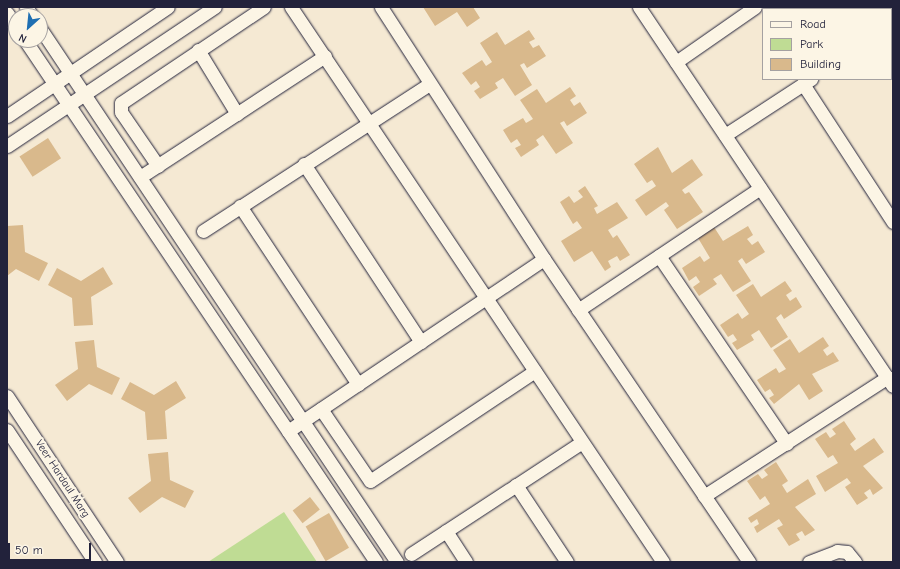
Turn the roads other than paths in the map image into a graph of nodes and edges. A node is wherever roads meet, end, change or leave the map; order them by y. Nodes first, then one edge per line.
1 (168, 7) edge
2 (215, 7) edge
3 (264, 7) edge
4 (291, 7) edge
5 (381, 7) edge
6 (639, 7) edge
7 (755, 7) edge
8 (48, 40) edge
9 (30, 48) edge
10 (198, 50) junction
11 (325, 56) junction
12 (676, 62) junction
13 (70, 73) junction
14 (807, 82) edge
15 (55, 84) junction
16 (429, 84) junction
17 (84, 94) junction
18 (68, 105) junction
19 (237, 114) junction
20 (7, 116) edge
21 (369, 121) junction
22 (725, 135) junction
23 (7, 146) edge
24 (304, 164) junction
25 (158, 166) junction
26 (140, 177) junction
27 (760, 188) junction
28 (240, 206) junction
29 (893, 222) edge
30 (203, 231) dead end
31 (659, 256) junction
32 (544, 259) junction
33 (486, 297) junction
34 (578, 310) junction
35 (421, 342) junction
36 (535, 371) junction
37 (890, 382) edge
38 (358, 384) junction
39 (7, 396) edge
40 (321, 409) junction
41 (304, 419) junction
42 (7, 430) edge
43 (288, 431) junction
44 (582, 442) junction
45 (788, 444) junction
46 (516, 486) junction
47 (704, 496) junction
48 (446, 531) junction
49 (411, 554) dead end
50 (95, 562) edge
51 (117, 562) edge
52 (376, 562) edge
53 (397, 562) edge
54 (466, 562) edge
55 (567, 562) edge
56 (663, 562) edge
57 (749, 562) edge
58 (809, 562) edge
59 (855, 562) edge

1 - 13 street
2 - 17 street
3 - 10 street
4 - 11 street
5 - 16 street
6 - 12 street
7 - 12 street
8 - 13 street
9 - 15 street
10 - 19 street
10 - 25 street
11 - 19 street
11 - 21 street
12 - 22 street
13 - 15 street
13 - 17 street
14 - 22 street
14 - 29 street
15 - 18 street
15 - 20 street
16 - 21 street
16 - 32 street
17 - 18 street
17 - 26 street
18 - 23 street
18 - 43 street
19 - 25 street
21 - 24 street
21 - 33 street
22 - 27 street
24 - 28 street
24 - 35 street
25 - 26 street
26 - 41 street
27 - 31 street
27 - 37 street
28 - 30 street
28 - 38 street
31 - 34 street
31 - 45 street
32 - 33 street
32 - 34 street
33 - 35 street
33 - 36 street
34 - 47 street
35 - 38 street
36 - 40 street
36 - 44 street
37 - 45 street
38 - 40 street
39 - 51 street, Veer Hardaul Marg
40 - 41 street
41 - 43 street
41 - 53 street
42 - 50 street, Veer Hardaul Marg
43 - 52 street
44 - 46 street
44 - 56 street
45 - 47 street
46 - 48 street
46 - 55 street
47 - 57 street
48 - 49 street
48 - 54 street
58 - 59 street

